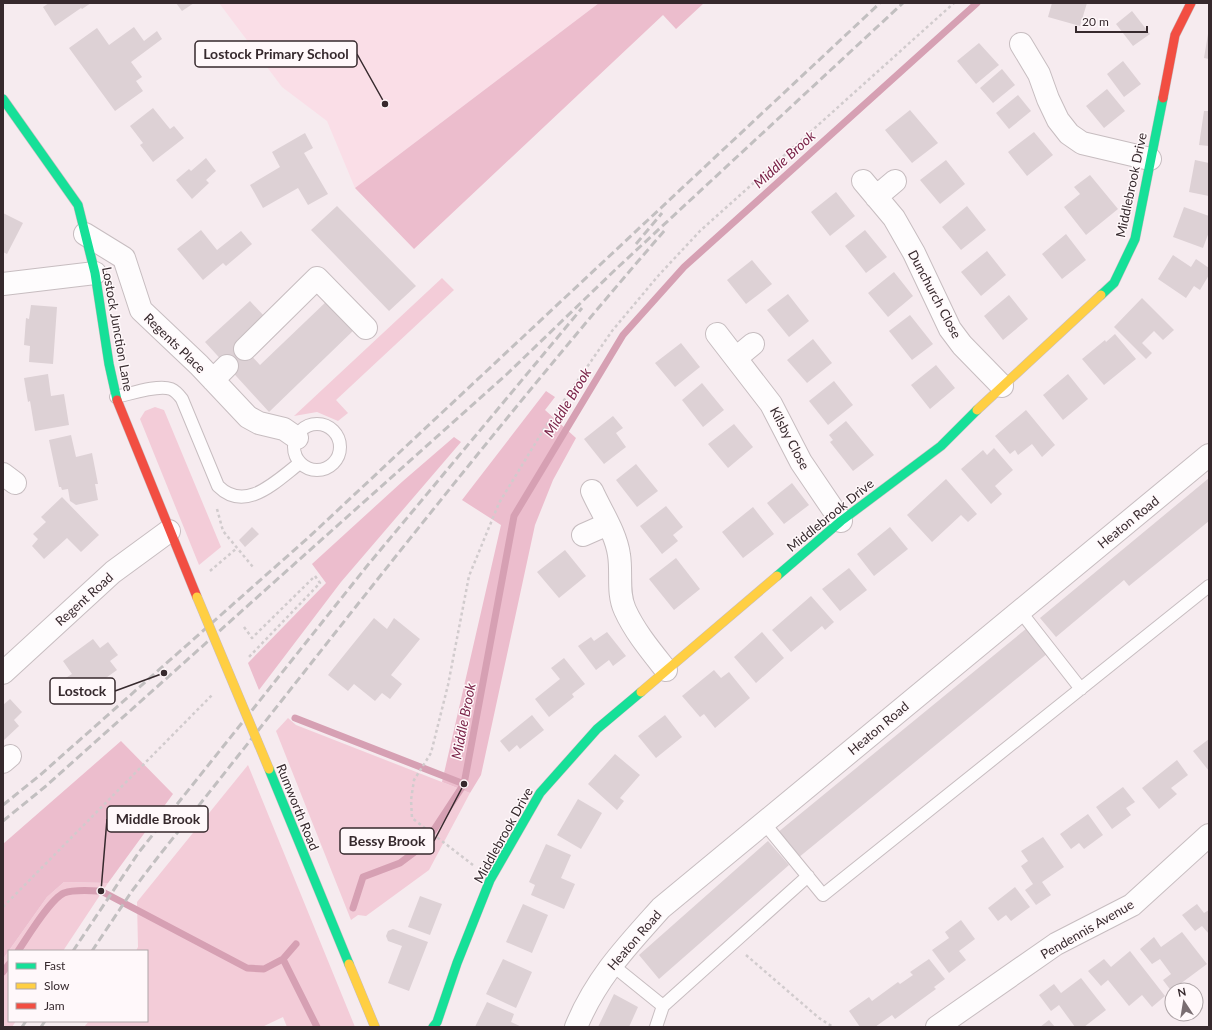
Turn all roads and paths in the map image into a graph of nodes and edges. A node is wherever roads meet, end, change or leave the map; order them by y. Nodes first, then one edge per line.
1 (954, 3) edge
2 (1191, 3) edge
3 (1021, 44) dead end
4 (3, 99) edge
5 (1150, 159) junction
6 (895, 181) dead end
7 (85, 234) junction
8 (95, 273) junction
9 (3, 284) edge
10 (366, 328) dead end
11 (717, 334) dead end
12 (753, 344) dead end
13 (245, 349) dead end
14 (736, 358) junction
15 (1002, 386) junction
16 (116, 397) junction
17 (297, 438) junction
18 (1209, 455) edge
19 (300, 463) junction
20 (218, 486) junction
21 (592, 491) dead end
22 (841, 521) junction
23 (608, 524) junction
24 (168, 531) junction
25 (583, 535) dead end
26 (238, 548) junction
27 (253, 567) dead end
28 (191, 583) junction
29 (1209, 586) edge
30 (197, 597) joint
31 (1020, 610) junction
32 (244, 627) dead end
33 (666, 670) junction
34 (3, 673) edge
35 (230, 676) junction
36 (1081, 689) junction
37 (200, 707) dead end
38 (764, 823) junction
39 (1209, 835) edge
40 (454, 851) dead end
41 (808, 876) junction
42 (3, 907) edge
43 (733, 943) junction
44 (611, 964) junction
45 (663, 1006) junction
46 (375, 1027) edge
47 (434, 1027) edge
48 (576, 1027) edge
49 (656, 1027) edge
50 (833, 1027) edge
51 (936, 1027) edge

1 - 40 path
2 - 5 street, Middlebrook Drive
3 - 5 street
4 - 7 street, Lostock Junction Lane
5 - 15 street, Middlebrook Drive
6 - 15 street, Dunchurch Close
7 - 8 street, Lostock Junction Lane
7 - 17 street, Regents Place
8 - 9 street
8 - 16 street, Lostock Junction Lane
10 - 13 street
11 - 14 street, Kilsby Close
12 - 14 street
14 - 22 street, Kilsby Close
15 - 22 street, Middlebrook Drive
16 - 20 lane
16 - 24 street, Lostock Junction Lane
17 - 19 lane
17 - 19 lane
18 - 31 street, Heaton Road
19 - 20 lane
20 - 26 path
21 - 23 street
22 - 33 street, Middlebrook Drive
23 - 25 street
23 - 33 street
24 - 28 street, Lostock Junction Lane
24 - 34 street, Regent Road
26 - 27 path
26 - 28 path
28 - 30 street, Lostock Junction Lane
29 - 36 lane
30 - 35 street, Rumworth Road, bridge
31 - 36 lane
31 - 38 street, Heaton Road
32 - 35 path
33 - 47 street, Middlebrook Drive
35 - 46 street, Rumworth Road, bridge
36 - 41 lane
37 - 42 path
38 - 41 lane
38 - 44 street, Heaton Road
39 - 51 street, Pendennis Avenue
41 - 43 lane
43 - 45 lane
43 - 50 path
44 - 45 lane
44 - 48 street, Heaton Road
45 - 49 lane

